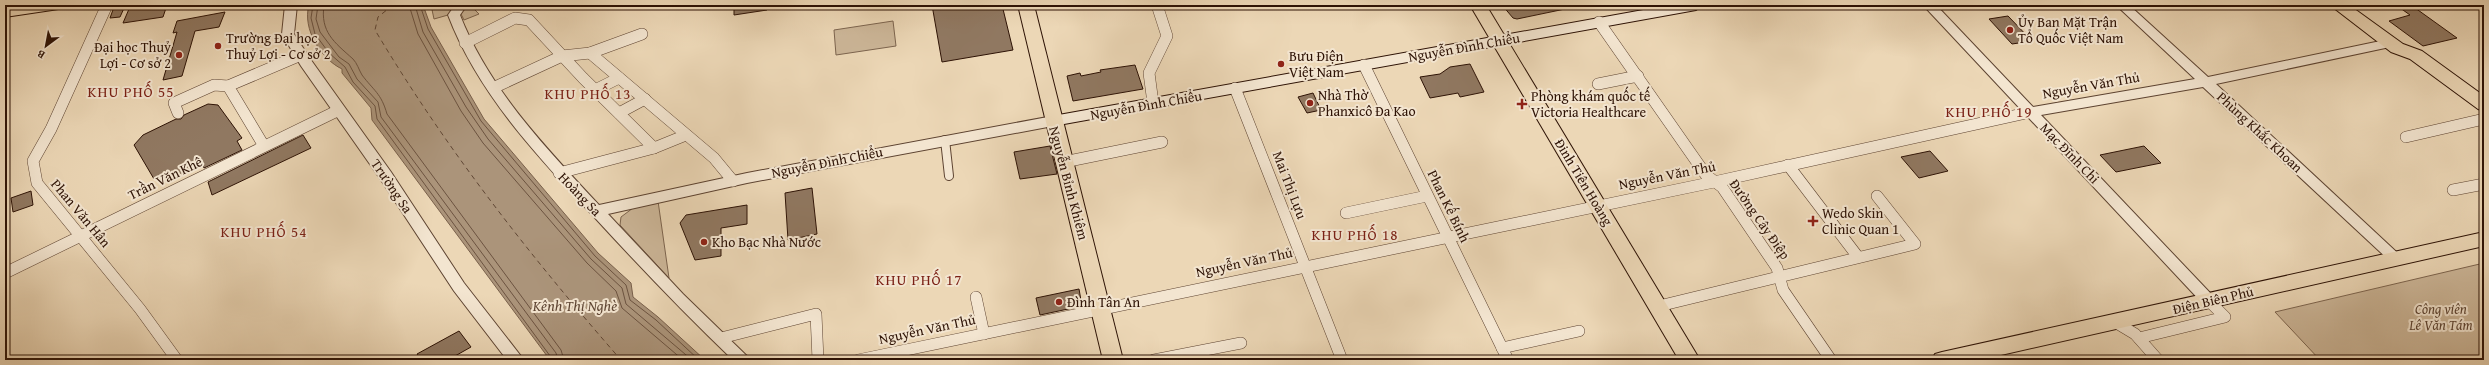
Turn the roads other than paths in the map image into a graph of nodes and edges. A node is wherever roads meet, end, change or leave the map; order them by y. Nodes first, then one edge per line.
1 (10, 5) edge
2 (52, 5) edge
3 (107, 5) edge
4 (291, 5) edge
5 (461, 5) edge
6 (1026, 5) edge
7 (1157, 5) edge
8 (1478, 5) edge
9 (1696, 5) edge
10 (1929, 5) edge
11 (2122, 5) edge
12 (2338, 5) edge
13 (5, 6) edge
14 (5, 12) edge
15 (1599, 22) junction
16 (642, 34) dead end
17 (1499, 41) junction
18 (465, 43) junction
19 (2401, 51) junction
20 (590, 53) junction
21 (301, 55) junction
22 (562, 56) junction
23 (1364, 65) junction
24 (1638, 76) junction
25 (619, 78) junction
26 (2206, 82) junction
27 (1598, 84) dead end
28 (228, 86) junction
29 (493, 88) junction
30 (1236, 88) junction
31 (595, 90) junction
32 (645, 99) junction
33 (1153, 103) junction
34 (2484, 104) edge
35 (339, 110) junction
36 (2031, 112) junction
37 (178, 113) dead end
38 (619, 113) junction
39 (2484, 118) edge
40 (1053, 121) junction
41 (686, 135) junction
42 (2406, 137) dead end
43 (945, 140) junction
44 (1162, 142) dead end
45 (264, 146) junction
46 (654, 148) junction
47 (1064, 162) junction
48 (1788, 165) junction
49 (559, 173) junction
50 (949, 176) dead end
51 (733, 181) junction
52 (1714, 182) junction
53 (2484, 184) edge
54 (2453, 190) dead end
55 (1427, 196) junction
56 (1877, 196) dead end
57 (1597, 205) junction
58 (597, 211) junction
59 (1346, 213) dead end
60 (81, 236) junction
61 (1447, 237) junction
62 (2484, 240) edge
63 (1858, 257) junction
64 (2397, 259) junction
65 (1305, 266) junction
66 (5, 273) edge
67 (1778, 277) junction
68 (976, 297) dead end
69 (2209, 301) junction
70 (1659, 306) junction
71 (1102, 309) junction
72 (2115, 322) junction
73 (1579, 332) dead end
74 (984, 334) junction
75 (720, 338) junction
76 (2140, 338) junction
77 (1241, 343) dead end
78 (1502, 348) junction
79 (177, 360) edge
80 (516, 360) edge
81 (743, 360) edge
82 (818, 360) edge
83 (858, 360) edge
84 (1113, 360) edge
85 (1154, 360) edge
86 (1342, 360) edge
87 (1508, 360) edge
88 (1690, 360) edge
89 (1831, 360) edge
90 (1945, 360) edge
91 (2158, 360) edge

1 - 13 main road
2 - 14 main road
3 - 60 street, Phan Văn Hân
4 - 21 street, Trường Sa
5 - 18 street, Hoàng Sa
6 - 40 main road, Nguyễn Bỉnh Khiêm
7 - 33 street
8 - 17 main road, Đinh Tiên Hoàng
9 - 15 main road, Nguyễn Đình Chiểu
10 - 36 street, Mạc Đĩnh Chi
11 - 26 street, Phùng Khắc Khoan
12 - 19 main road
15 - 17 main road, Nguyễn Đình Chiểu
15 - 24 street, Đường Cây Điệp
16 - 20 street
17 - 23 main road, Nguyễn Đình Chiểu
17 - 57 main road, Đinh Tiên Hoàng
18 - 22 street
18 - 29 street, Hoàng Sa
19 - 26 street, Nguyễn Văn Thủ
19 - 34 main road
19 - 39 main road
20 - 22 street
20 - 25 street
21 - 28 street
21 - 35 street, Trường Sa
22 - 29 street
22 - 31 street
23 - 30 main road, Nguyễn Đình Chiểu
23 - 55 street, Phan Kế Bính
24 - 27 street
24 - 52 street, Đường Cây Điệp
25 - 31 street
25 - 32 street
26 - 36 street, Nguyễn Văn Thủ
26 - 64 street, Phùng Khắc Khoan
28 - 37 street
28 - 45 street
29 - 49 street, Hoàng Sa
30 - 33 main road, Nguyễn Đình Chiểu
30 - 65 street, Mai Thị Lựu
31 - 38 street
32 - 38 street
32 - 41 street
33 - 40 main road, Nguyễn Đình Chiểu
35 - 45 street, Trần Văn Khê
35 - 80 street, Trường Sa
36 - 48 street, Nguyễn Văn Thủ
36 - 69 street, Mạc Đĩnh Chi
38 - 46 street
39 - 42 street
40 - 43 street, Nguyễn Đình Chiểu
40 - 47 main road, Nguyễn Bỉnh Khiêm
41 - 46 street
41 - 51 street
43 - 50 street
43 - 51 street, Nguyễn Đình Chiểu
44 - 47 street
45 - 60 street, Trần Văn Khê
46 - 49 street
47 - 71 main road, Nguyễn Bỉnh Khiêm
48 - 52 street, Nguyễn Văn Thủ
48 - 63 street
49 - 58 street, Hoàng Sa
51 - 58 street, Nguyễn Đình Chiểu
52 - 57 street, Nguyễn Văn Thủ
52 - 67 street, Đường Cây Điệp
53 - 54 street
55 - 59 street
55 - 61 street, Phan Kế Bính
56 - 63 street
57 - 61 street, Nguyễn Văn Thủ
57 - 70 main road, Đinh Tiên Hoàng
58 - 75 street, Hoàng Sa
60 - 66 street, Trần Văn Khê
60 - 79 street, Phan Văn Hân
61 - 65 street, Nguyễn Văn Thủ
61 - 78 street, Phan Kế Bính
62 - 64 main road, Điện Biên Phủ
63 - 67 street
64 - 69 main road, Điện Biên Phủ
65 - 71 street, Nguyễn Văn Thủ
65 - 86 street, Mai Thị Lựu
67 - 70 street
67 - 89 street, Đường Cây Điệp
68 - 74 street
69 - 72 main road, Điện Biên Phủ
69 - 76 street
70 - 88 main road, Đinh Tiên Hoàng
71 - 74 street, Nguyễn Văn Thủ
71 - 84 main road, Nguyễn Bỉnh Khiêm
72 - 76 street
72 - 90 main road, Điện Biên Phủ
73 - 78 street
74 - 83 street, Nguyễn Văn Thủ
75 - 81 street, Hoàng Sa
75 - 82 street
76 - 91 street
77 - 85 street
78 - 87 street, Phan Kế Bính

